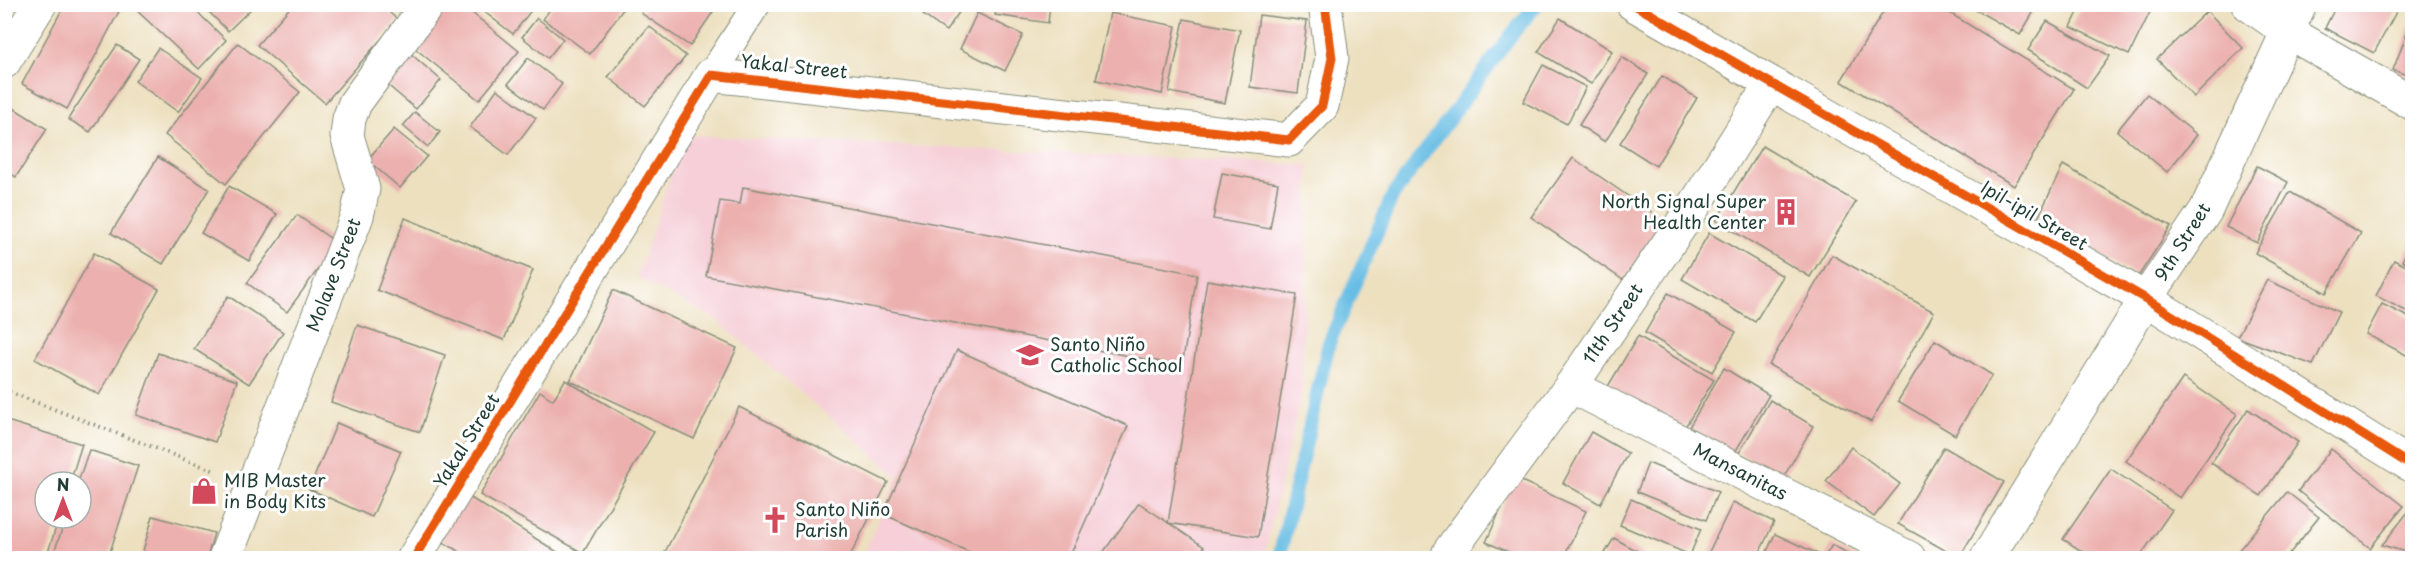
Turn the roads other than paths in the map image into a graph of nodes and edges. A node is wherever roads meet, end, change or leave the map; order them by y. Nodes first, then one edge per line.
1 (40, 4) edge
2 (428, 4) edge
3 (757, 4) edge
4 (1325, 4) edge
5 (1633, 4) edge
6 (2248, 4) edge
7 (2294, 18) edge
8 (4, 62) edge
9 (711, 75) junction
10 (1771, 84) junction
11 (2412, 103) edge
12 (2146, 299) junction
13 (1571, 386) junction
14 (2412, 466) edge
15 (1454, 556) edge
16 (225, 558) edge
17 (414, 558) edge
18 (1909, 558) edge
19 (1987, 558) edge

1 - 8 street
2 - 16 street, Molave Street
3 - 9 lane
4 - 9 street, Yakal Street
5 - 10 street, Ipil-ipil Street
6 - 7 street
7 - 11 street
7 - 12 street, 9th Street
9 - 17 street, Yakal Street
10 - 12 street, Ipil-ipil Street
10 - 13 street, 11th Street
12 - 14 street, Ipil-ipil Street
12 - 19 street, 9th Street
13 - 15 street, 11th Street
13 - 18 street, Mansanitas

